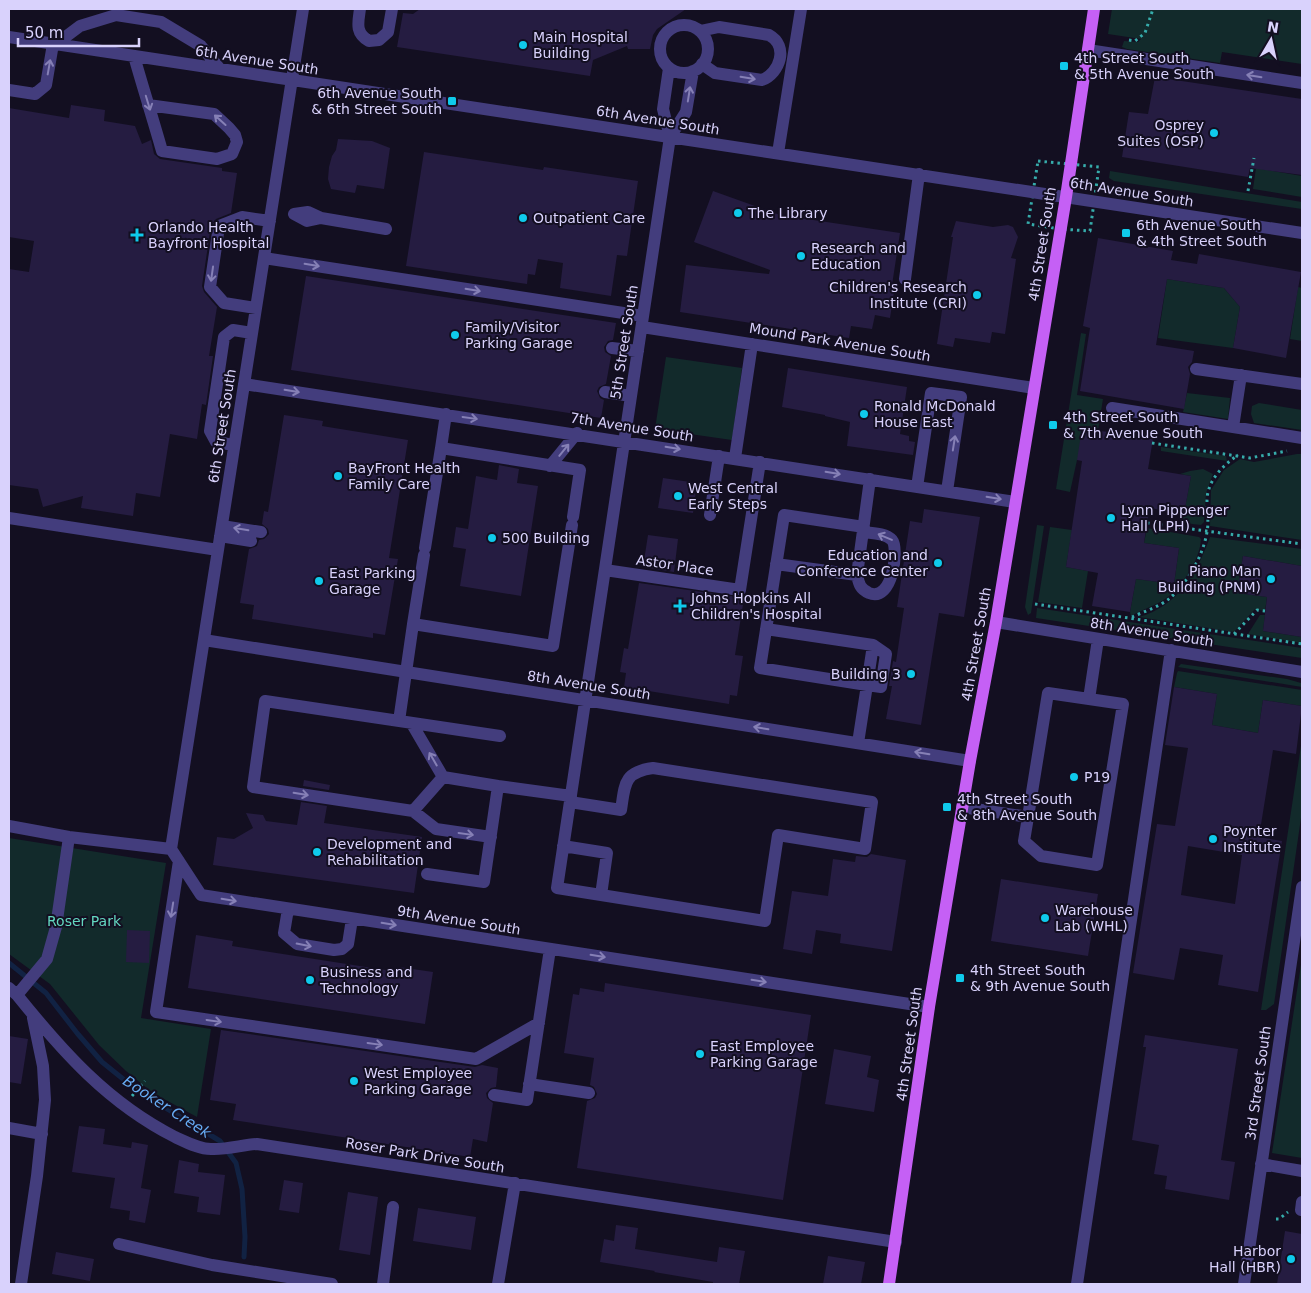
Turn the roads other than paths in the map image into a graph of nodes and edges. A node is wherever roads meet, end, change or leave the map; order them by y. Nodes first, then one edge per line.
1 (303, 9) edge
2 (360, 9) edge
3 (392, 9) edge
4 (801, 9) edge
5 (1094, 9) edge
6 (700, 31) junction
7 (9, 37) edge
8 (55, 44) junction
9 (1088, 50) junction
10 (134, 56) junction
11 (669, 68) junction
12 (697, 68) junction
13 (220, 69) junction
14 (292, 80) junction
15 (1302, 83) edge
16 (9, 90) edge
17 (148, 105) junction
18 (670, 137) junction
19 (778, 153) junction
20 (919, 174) junction
21 (1066, 197) junction
22 (270, 216) junction
23 (386, 229) dead end
24 (1302, 233) edge
25 (264, 258) junction
26 (905, 279) dead end
27 (256, 308) junction
28 (642, 321) junction
29 (252, 333) junction
30 (752, 344) junction
31 (612, 348) dead end
32 (638, 351) junction
33 (1196, 368) dead end
34 (1241, 375) junction
35 (244, 384) junction
36 (1302, 384) edge
37 (1034, 388) junction
38 (605, 392) dead end
39 (631, 396) junction
40 (1112, 408) dead end
41 (446, 414) junction
42 (1233, 427) junction
43 (577, 433) junction
44 (1302, 438) edge
45 (624, 441) junction
46 (234, 445) junction
47 (440, 448) junction
48 (720, 456) junction
49 (735, 458) junction
50 (760, 462) junction
51 (550, 466) junction
52 (870, 479) junction
53 (917, 486) junction
54 (947, 491) junction
55 (1015, 502) junction
56 (710, 515) dead end
57 (9, 518) edge
58 (863, 530) junction
59 (221, 531) junction
60 (261, 532) dead end
61 (250, 541) dead end
62 (218, 550) junction
63 (776, 564) junction
64 (605, 570) junction
65 (857, 575) junction
66 (996, 622) junction
67 (413, 624) junction
68 (766, 629) junction
69 (1098, 639) junction
70 (204, 640) junction
71 (1171, 650) junction
72 (406, 672) junction
73 (1302, 672) edge
74 (867, 685) junction
75 (1088, 699) junction
76 (586, 700) junction
77 (398, 721) junction
78 (412, 724) junction
79 (500, 736) dead end
80 (858, 743) junction
81 (970, 761) junction
82 (443, 777) junction
83 (498, 786) junction
84 (570, 799) junction
85 (962, 807) junction
86 (413, 811) junction
87 (1028, 817) junction
88 (9, 826) edge
89 (69, 837) junction
90 (491, 837) junction
91 (563, 846) junction
92 (171, 849) junction
93 (179, 861) junction
94 (427, 874) dead end
95 (1302, 887) edge
96 (601, 895) junction
97 (288, 909) junction
98 (352, 919) junction
99 (550, 949) junction
100 (13, 991) edge
101 (930, 1007) junction
102 (32, 1013) junction
103 (539, 1023) junction
104 (529, 1084) junction
105 (589, 1092) dead end
106 (494, 1095) dead end
107 (9, 1128) edge
108 (42, 1134) junction
109 (1261, 1164) junction
110 (1302, 1172) edge
111 (515, 1184) junction
112 (1302, 1202) edge
113 (392, 1207) dead end
114 (1302, 1210) edge
115 (896, 1242) junction
116 (118, 1244) dead end
117 (21, 1284) edge
118 (332, 1284) edge
119 (384, 1284) edge
120 (498, 1284) edge
121 (889, 1284) edge
122 (1077, 1284) edge
123 (1244, 1284) edge

1 - 14 street, 6th Street South
2 - 3 street
4 - 19 street
5 - 9 main road, 4th Street South
6 - 11 street
6 - 12 street
12 -> 6 street
7 - 8 street, 6th Avenue South
8 - 10 street, 6th Avenue South
8 - 13 street
16 -> 8 street
15 -> 9 street
9 - 21 main road, 4th Street South
10 - 13 street, 6th Avenue South
10 -> 17 street
11 - 12 street
11 - 18 street
18 -> 12 street
13 - 14 street, 6th Avenue South
14 - 18 street, 6th Avenue South
14 - 22 street, 6th Street South
17 -> 17 street
18 - 19 street, 6th Avenue South
18 - 28 street, 5th Street South
19 - 20 street, 6th Avenue South
20 - 21 street, 6th Avenue South
20 - 26 street
21 - 24 street, 6th Avenue South
21 - 37 main road, 4th Street South
22 - 23 street
22 - 25 street, 6th Street South
22 -> 27 street
25 - 27 street, 6th Street South
25 -> 28 street, Mound Park Avenue South
27 - 29 street, 6th Street South
28 - 30 street, Mound Park Avenue South
28 - 32 street, 5th Street South
29 - 35 street, 6th Street South
29 - 46 street
30 - 37 street, Mound Park Avenue South
30 - 49 street
31 - 32 street
32 - 39 street, 5th Street South
33 - 34 street
34 - 36 street
34 - 42 street
35 -> 41 street, 7th Avenue South
35 - 46 street, 6th Street South
37 - 55 main road, 4th Street South
38 - 39 street
39 - 45 street, 5th Street South
40 - 42 street
41 -> 43 street, 7th Avenue South
41 - 47 street
42 - 44 street
43 - 45 street, 7th Avenue South
51 -> 43 street
45 -> 48 street, 7th Avenue South
45 - 64 street, 5th Street South
46 - 59 street, 6th Street South
47 - 51 street
47 - 67 street
48 - 49 street, 7th Avenue South
48 - 56 street
49 - 50 street, 7th Avenue South
50 -> 52 street, 7th Avenue South
50 - 64 street, Astor Place
51 - 67 street
52 - 53 street, 7th Avenue South
52 - 58 street
53 - 54 street, 7th Avenue South
54 -> 53 street
54 -> 55 street, 7th Avenue South
55 - 66 main road, 4th Street South
57 - 62 street
58 - 63 street
58 - 65 street
65 -> 58 street
60 -> 59 street
59 - 61 street
59 - 62 street, 6th Street South
62 - 70 street, 6th Street South
63 - 65 street
63 - 68 street
64 - 76 street, 5th Street South
66 - 69 street, 8th Avenue South
66 - 81 main road, 4th Street South
67 - 72 street
68 - 74 street
68 - 74 street
69 - 71 street, 8th Avenue South
69 - 75 street
70 - 72 street, 8th Avenue South
70 - 92 street, 6th Street South
71 - 73 street, 8th Avenue South
71 - 122 street
72 - 76 street, 8th Avenue South
72 - 77 street
74 - 80 street
75 - 87 street
75 - 87 street
80 -> 76 street, 8th Avenue South
76 - 84 street, 5th Street South
77 - 78 street
77 -> 86 street
78 - 79 street
82 -> 78 street
81 -> 80 street, 8th Avenue South
81 - 85 main road, 4th Street South
82 - 83 street
82 - 86 street
83 - 84 street
83 - 90 street
84 - 91 street, 5th Street South
84 - 96 street
85 - 87 street
85 - 101 main road, 4th Street South
86 -> 90 street
88 - 89 street
89 - 92 street
89 - 100 street
90 - 94 street
91 - 96 street
91 - 96 street, 5th Street South
92 - 93 street, 9th Avenue South
93 -> 97 street, 9th Avenue South
93 -> 103 street
95 - 109 street, 3rd Street South
97 - 98 street, 9th Avenue South
97 -> 98 street
98 -> 99 street, 9th Avenue South
99 -> 101 street, 9th Avenue South
99 - 103 street
100 - 102 street, Roser Park Drive South
101 - 115 main road, 4th Street South
102 - 108 street
102 - 111 street, Roser Park Drive South
103 - 104 street
104 - 105 street
104 - 106 street
107 - 108 street
108 - 117 street
109 - 110 street
109 - 123 street, 3rd Street South
111 - 115 street, Roser Park Drive South
111 - 120 street
112 - 114 street
113 - 119 street
115 - 121 main road, 4th Street South
116 - 118 street

